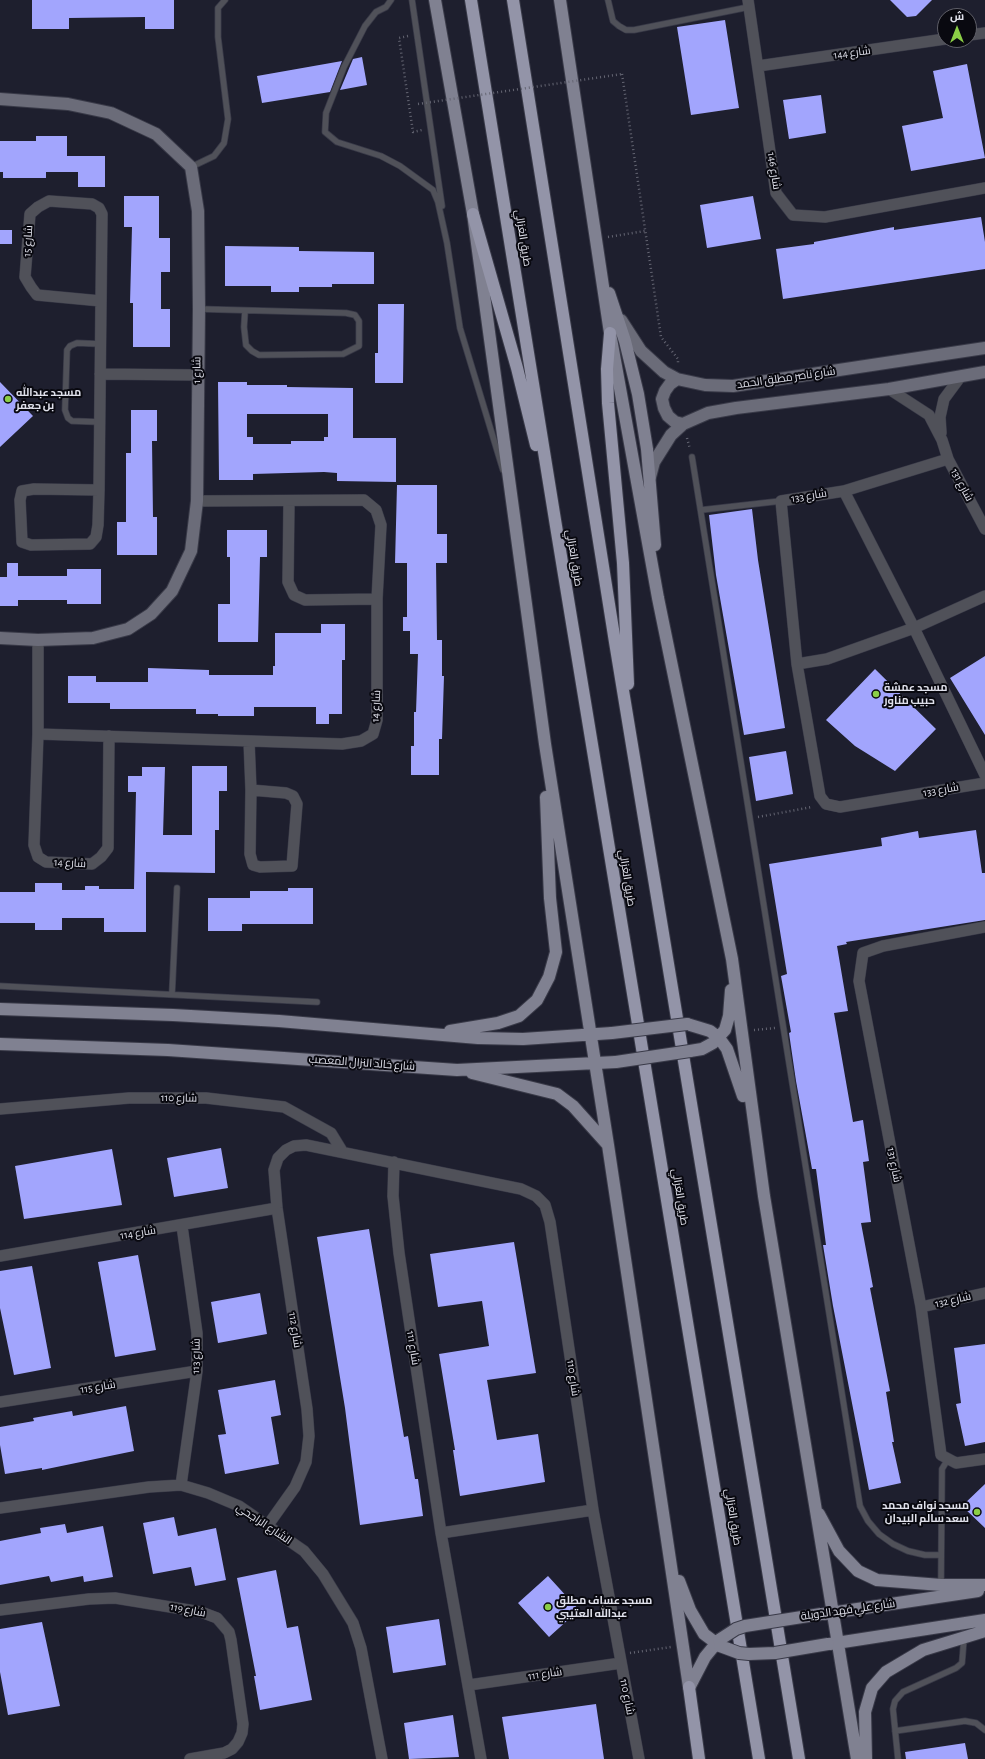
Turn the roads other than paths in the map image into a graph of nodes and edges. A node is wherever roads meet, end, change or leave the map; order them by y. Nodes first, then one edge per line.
1 (225, 0) edge
2 (391, 0) edge
3 (412, 0) edge
4 (435, 0) edge
5 (472, 0) edge
6 (513, 0) edge
7 (560, 0) edge
8 (608, 0) edge
9 (749, 3) edge
10 (937, 40) edge
11 (758, 66) junction
12 (0, 99) edge
13 (191, 167) junction
14 (985, 188) edge
15 (473, 214) junction
16 (447, 243) junction
17 (599, 268) junction
18 (101, 301) junction
19 (199, 309) junction
20 (245, 311) junction
21 (617, 314) junction
22 (610, 333) junction
23 (101, 344) junction
24 (985, 348) edge
25 (985, 372) edge
26 (100, 374) junction
27 (197, 375) junction
28 (961, 376) junction
29 (677, 379) junction
30 (889, 389) junction
31 (100, 422) junction
32 (683, 424) junction
33 (942, 440) junction
34 (692, 457) road end
35 (948, 459) junction
36 (650, 477) junction
37 (99, 490) junction
38 (844, 491) junction
39 (510, 494) junction
40 (197, 501) junction
41 (781, 501) junction
42 (288, 502) junction
43 (701, 510) junction
44 (556, 526) junction
45 (985, 529) edge
46 (985, 596) edge
47 (658, 598) junction
48 (377, 599) junction
49 (914, 628) junction
50 (0, 638) edge
51 (38, 640) junction
52 (797, 664) junction
53 (38, 734) junction
54 (109, 736) junction
55 (631, 737) junction
56 (249, 741) junction
57 (544, 744) junction
58 (985, 775) edge
59 (985, 783) edge
60 (250, 790) junction
61 (177, 888) dead end
62 (985, 927) edge
63 (732, 959) junction
64 (0, 986) edge
65 (172, 994) junction
66 (317, 1002) dead end
67 (0, 1009) edge
68 (435, 1033) junction
69 (591, 1034) junction
70 (720, 1038) junction
71 (0, 1044) edge
72 (596, 1064) junction
73 (457, 1070) junction
74 (0, 1109) edge
75 (756, 1140) junction
76 (306, 1145) joint
77 (608, 1145) junction
78 (342, 1151) junction
79 (394, 1162) junction
80 (277, 1208) junction
81 (182, 1226) junction
82 (0, 1256) edge
83 (985, 1293) edge
84 (921, 1307) junction
85 (197, 1371) junction
86 (0, 1402) edge
87 (948, 1459) junction
88 (985, 1459) edge
89 (181, 1485) junction
90 (814, 1505) junction
91 (0, 1508) edge
92 (593, 1510) junction
93 (268, 1525) junction
94 (441, 1533) junction
95 (942, 1555) junction
96 (671, 1561) junction
97 (942, 1585) junction
98 (985, 1585) edge
99 (985, 1590) edge
100 (0, 1610) edge
101 (827, 1614) junction
102 (985, 1620) edge
103 (985, 1632) edge
104 (964, 1637) junction
105 (719, 1643) junction
106 (833, 1643) junction
107 (620, 1659) junction
108 (469, 1685) junction
109 (689, 1687) junction
110 (985, 1730) edge
111 (895, 1732) junction
112 (190, 1759) edge
113 (382, 1759) edge
114 (481, 1759) edge
115 (639, 1759) edge
116 (699, 1759) edge
117 (759, 1759) edge
118 (800, 1759) edge
119 (857, 1759) edge
120 (866, 1759) edge
121 (898, 1759) edge

1 - 13 lane
2 - 16 lane
3 - 16 lane
4 - 15 main road
5 - 44 highway, طريق الغزالي
6 - 55 highway
7 - 17 main road
8 - 9 lane
9 - 11 street, شارع 146
10 - 11 street, شارع 144
11 - 14 street, شارع 146
12 - 13 street
13 - 19 street, شارع 1
15 - 39 main road
15 - 44 highway
16 - 39 lane
17 - 21 main road
17 - 22 main road
18 - 18 street, شارع 15
18 - 23 street, شارع 15
19 - 20 lane
19 - 27 street, شارع 1
20 - 20 lane
21 - 29 street, شارع ناصر مطلق الحمد
21 - 36 main road
22 - 47 main road
22 - 55 highway
23 - 26 street, شارع 15
23 - 31 lane
24 - 29 street, شارع ناصر مطلق الحمد
25 - 28 street, شارع ناصر مطلق الحمد
26 - 27 street
26 - 31 street, شارع 15
27 - 40 street, شارع 1
28 - 30 street, شارع ناصر مطلق الحمد
28 - 33 street, شارع 131
29 - 32 street
30 - 32 street, شارع ناصر مطلق الحمد
30 - 33 street, شارع 131
31 - 37 street, شارع 15
32 - 36 street, شارع ناصر مطلق الحمد
33 - 35 street, شارع 131
34 - 43 lane
35 - 38 street, شارع 133
35 - 45 street, شارع 131
36 - 47 main road
37 - 37 street, شارع 15
38 - 41 street, شارع 133
38 - 49 street
39 - 57 main road
40 - 42 street, شارع 14
40 - 51 street, شارع 1
41 - 43 lane
41 - 52 street, شارع 133
42 - 48 street
42 - 48 street, شارع 14
43 - 95 lane
44 - 117 highway, طريق الغزالي
46 - 49 street
47 - 63 main road
48 - 56 street, شارع 14
49 - 52 street
49 - 58 street
50 - 51 street, شارع 1
51 - 53 street, شارع 14
52 - 59 street, شارع 133
53 - 54 street, شارع 14
53 - 54 street, شارع 14
54 - 56 street, شارع 14
55 - 118 highway
56 - 60 street
57 - 68 main road
57 - 69 main road
60 - 60 street
61 - 65 lane
62 - 84 street, شارع 131
63 - 70 main road
63 - 75 main road
64 - 65 lane
65 - 66 lane
67 - 68 main road
68 - 69 main road
69 - 70 main road, bridge
69 - 72 main road
70 - 72 main road, شارع خالد النزال المعصب, bridge
70 - 75 main road
71 - 73 main road, شارع خالد النزال المعصب
72 - 73 main road, شارع خالد النزال المعصب
72 - 77 main road
73 - 77 main road
74 - 78 street, شارع 110
75 - 90 main road
76 - 78 street, شارع 110
76 - 80 street, شارع 112
77 - 96 main road
78 - 79 street, شارع 110
79 - 92 street, شارع 110
79 - 94 street, شارع 111
80 - 81 street, 114 شارع
80 - 93 street, شارع 112
81 - 82 street, 114 شارع
81 - 85 street, شارع 113
83 - 84 street, شارع 132
84 - 87 street, شارع 131
85 - 86 street, شارع 115
85 - 89 street, شارع 113
87 - 88 street
87 - 95 lane
89 - 91 street, الشارع الراجحي
89 - 93 street, الشارع الراجحي
90 - 97 main road
90 - 101 main road
92 - 94 street
92 - 107 street, شارع 110
93 - 113 street, الشارع الراجحي
94 - 108 street, شارع 111
95 - 97 lane
96 - 105 main road
96 - 109 main road
97 - 98 main road
99 - 101 main road, شارع علي فهد الدويلة
100 - 112 street, شارع 119
101 - 105 main road, شارع علي فهد الدويلة, bridge
101 - 106 main road
102 - 106 main road
103 - 104 main road
104 - 111 lane
104 - 120 main road
105 - 106 main road, bridge
105 - 109 main road, شارع علي فهد الدويلة
106 - 119 main road
107 - 108 street, شارع 111
107 - 115 street, شارع 110
108 - 114 street, شارع 111
109 - 116 highway
110 - 111 lane
111 - 121 lane

